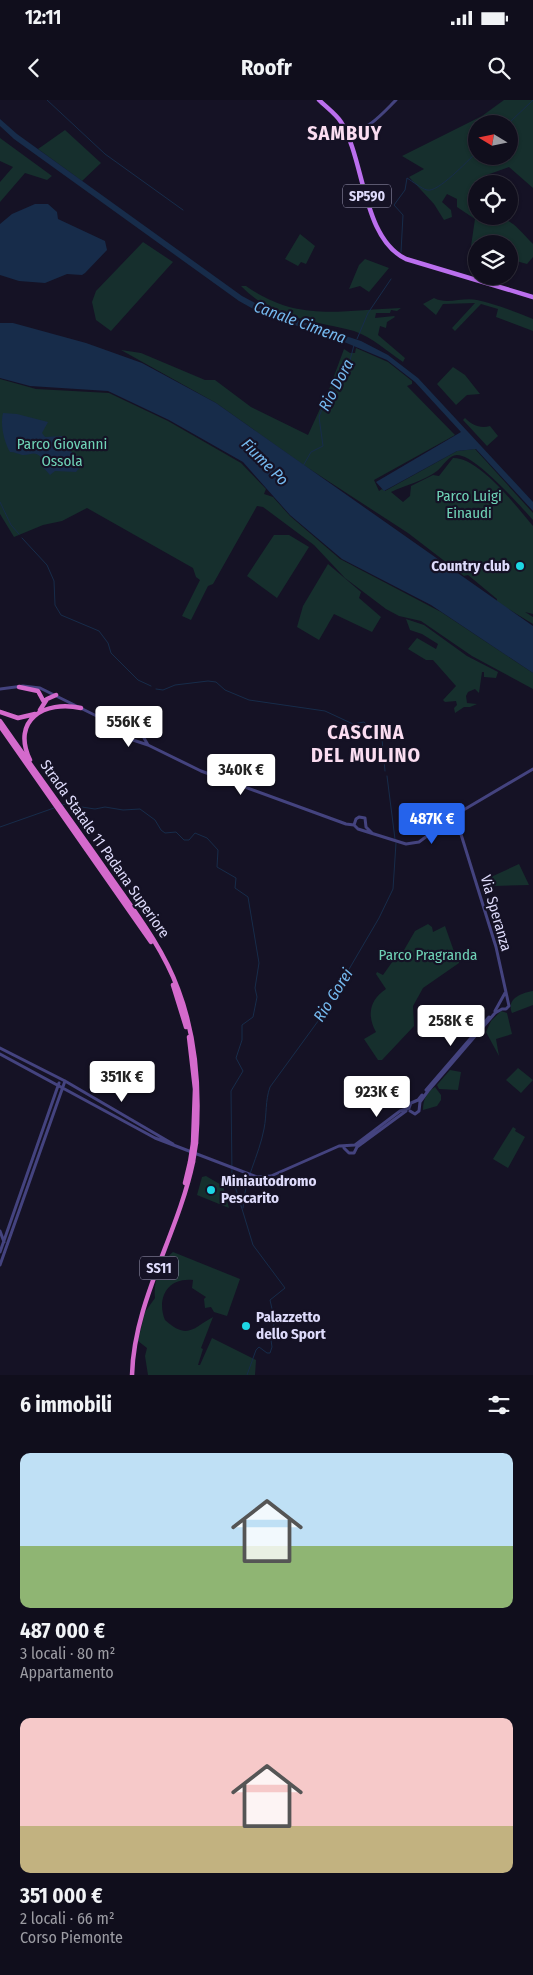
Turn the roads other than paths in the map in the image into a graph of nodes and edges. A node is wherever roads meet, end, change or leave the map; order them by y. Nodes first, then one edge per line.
1 (319, 100) edge
2 (396, 100) edge
3 (346, 133) junction
4 (533, 297) edge
5 (19, 687) junction
6 (0, 690) edge
7 (56, 695) junction
8 (44, 702) junction
9 (81, 708) junction
10 (0, 712) edge
11 (37, 713) junction
12 (0, 721) edge
13 (0, 726) edge
14 (132, 729) junction
15 (125, 730) junction
16 (130, 736) junction
17 (144, 738) junction
18 (140, 741) junction
19 (148, 745) junction
20 (533, 769) edge
21 (36, 770) junction
22 (455, 815) junction
23 (354, 824) junction
24 (364, 828) junction
25 (503, 1002) junction
26 (502, 1009) junction
27 (0, 1048) edge
28 (0, 1054) edge
29 (16, 1056) junction
30 (14, 1061) junction
31 (63, 1080) junction
32 (61, 1086) junction
33 (416, 1102) junction
34 (104, 1104) junction
35 (420, 1105) junction
36 (102, 1109) junction
37 (409, 1109) junction
38 (194, 1143) junction
39 (173, 1144) junction
40 (356, 1146) junction
41 (346, 1148) junction
42 (15, 1216) junction
43 (0, 1231) edge
44 (4, 1241) junction
45 (7, 1247) junction
46 (0, 1250) edge
47 (3, 1257) junction
48 (0, 1266) edge
49 (131, 1375) edge

1 - 3 main road, SP590
2 - 3 street
3 - 4 main road, SP590
5 - 6 street
5 - 7 street
5 - 8 highway
7 - 8 highway
7 - 9 street
8 - 11 highway
9 - 11 highway
9 - 15 street
10 - 11 highway
11 - 21 highway
12 - 21 highway, Strada Statale 11 Padana Superiore
13 - 38 highway, Strada Statale 11 Padana Superiore
14 - 15 street
14 - 16 street
14 - 17 street
15 - 16 street
16 - 18 street
17 - 18 street
17 - 19 street
18 - 19 street
19 - 23 street
20 - 22 street
21 - 38 highway, Strada Statale 11 Padana Superiore
22 - 24 street
22 - 25 street, Via Speranza
23 - 24 street
23 - 24 street
25 - 26 street
25 - 26 street
25 - 33 street
26 - 35 street
27 - 29 street
28 - 30 street
29 - 30 street
29 - 31 street
30 - 32 street
31 - 32 street
31 - 34 street
32 - 36 street
32 - 42 street
33 - 35 street
33 - 37 street
34 - 36 street
34 - 39 street
35 - 37 street
36 - 39 street
37 - 40 street
38 - 49 highway, Strada Statale 11 Padana Superiore / SS11, bridge
39 - 41 street
40 - 41 street
40 - 41 street
42 - 44 street
42 - 45 street
43 - 44 street
44 - 45 street
44 - 46 street
45 - 47 street
46 - 47 street
47 - 48 street

